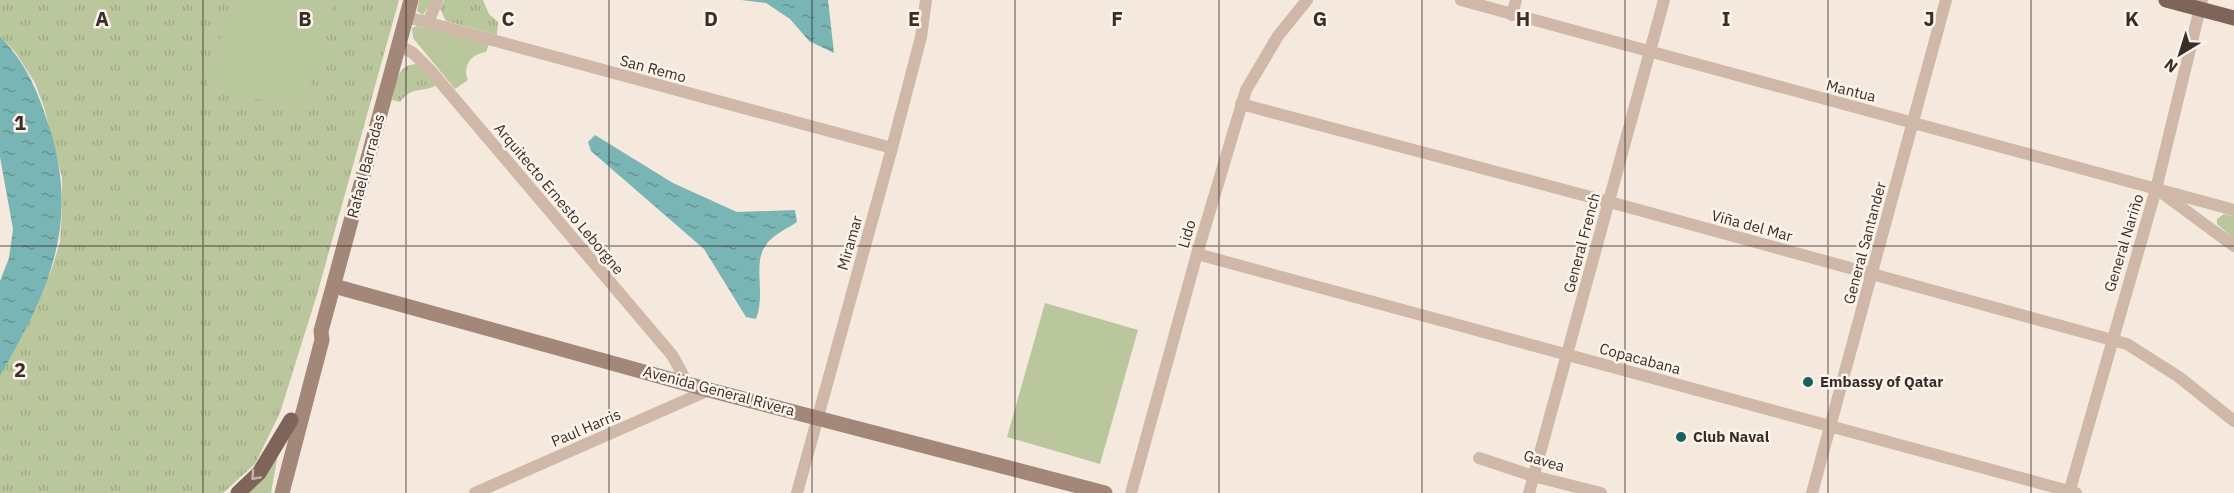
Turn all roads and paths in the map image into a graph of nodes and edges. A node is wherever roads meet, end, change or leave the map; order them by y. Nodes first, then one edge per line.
1 (411, 0) edge
2 (437, 0) edge
3 (926, 0) edge
4 (1308, 0) edge
5 (1461, 0) edge
6 (1516, 0) edge
7 (1664, 0) edge
8 (1946, 0) edge
9 (2166, 0) edge
10 (2201, 4) edge
11 (1512, 15) junction
12 (406, 17) junction
13 (2234, 18) edge
14 (428, 23) junction
15 (399, 45) junction
16 (1650, 52) junction
17 (1241, 105) junction
18 (1913, 122) junction
19 (892, 148) junction
20 (2156, 189) junction
21 (1608, 204) junction
22 (2234, 210) edge
23 (2234, 246) edge
24 (1197, 254) junction
25 (1872, 274) junction
26 (334, 286) junction
27 (321, 331) junction
28 (2111, 340) junction
29 (1567, 355) junction
30 (683, 382) junction
31 (709, 390) junction
32 (817, 417) junction
33 (291, 420) junction
34 (2234, 421) edge
35 (1831, 428) junction
36 (1479, 458) dead end
37 (1533, 476) junction
38 (2071, 492) edge
39 (238, 493) edge
40 (274, 493) edge
41 (282, 493) edge
42 (475, 493) edge
43 (796, 493) edge
44 (1106, 493) edge
45 (1131, 493) edge
46 (1529, 493) edge
47 (1601, 493) edge
48 (1812, 493) edge

1 - 12 main road, Rafael Barradas
2 - 14 street
3 - 19 street, Miramar
4 - 17 street, Lido
5 - 11 street, Mantua
6 - 11 street
7 - 16 street, General French
8 - 18 street, General Santander
9 - 10 main road
10 - 13 main road
10 - 20 street, General Nariño
11 - 16 street, Mantua
12 - 14 street, San Remo
12 - 15 main road, Rafael Barradas
14 - 19 street, San Remo
15 - 26 main road, Rafael Barradas
15 - 30 street, Arquitecto Ernesto Leborgne
16 - 18 street, Mantua
16 - 21 street, General French
17 - 21 street, Viña del Mar
17 - 24 street, Lido
18 - 20 street, Mantua
18 - 25 street, General Santander
19 - 32 street, Miramar
20 - 22 street, Mantua
20 - 23 street
20 - 28 street, General Nariño
21 - 25 street, Viña del Mar
21 - 29 street, General French
24 - 29 street, Copacabana
24 - 45 street, Lido
25 - 28 street, Viña del Mar
25 - 35 street, General Santander
26 - 27 main road, Rafael Barradas
26 - 30 main road, Avenida General Rivera
27 - 33 main road, Rafael Barradas
27 - 41 main road, Rafael Barradas
28 - 34 street, Viña del Mar
28 - 38 street, General Nariño
29 - 35 street, Copacabana
29 - 37 street, General French
30 - 31 main road, Avenida General Rivera
31 - 32 main road, Avenida General Rivera
31 - 42 street, Paul Harris
32 - 43 street, Miramar
32 - 44 main road, Avenida General Rivera
33 -> 39 main road
33 - 40 main road, Rafael Barradas
35 - 38 street, Copacabana
35 - 48 street, General Santander
36 - 37 street, Gavea
37 - 46 street, General French
37 - 47 street, Gavea

